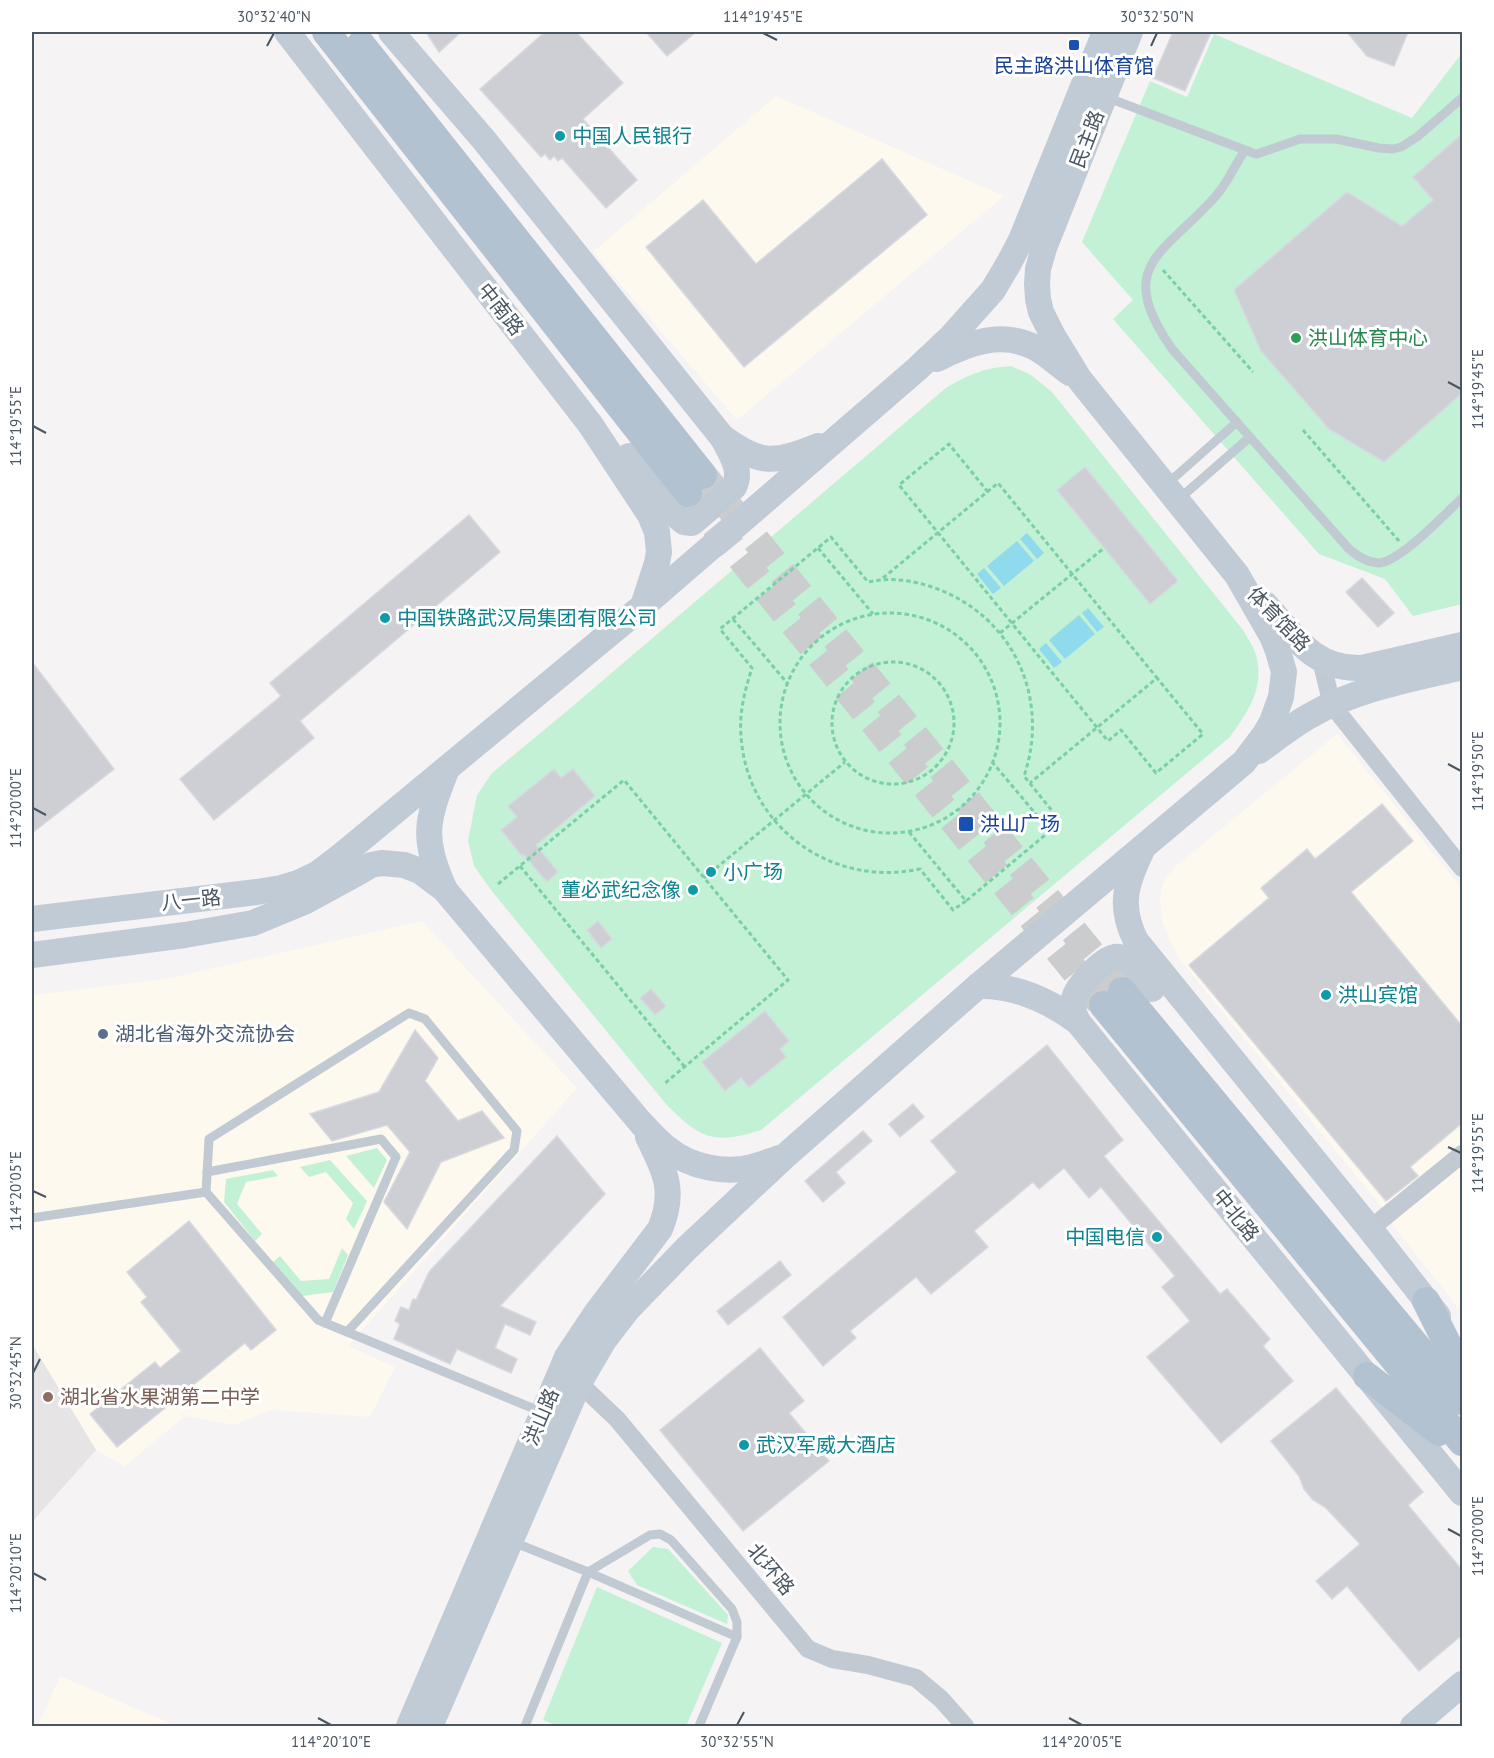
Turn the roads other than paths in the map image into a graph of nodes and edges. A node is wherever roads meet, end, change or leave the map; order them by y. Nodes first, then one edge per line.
1 (287, 32) edge
2 (326, 32) edge
3 (351, 32) edge
4 (391, 32) edge
5 (1106, 32) edge
6 (1130, 32) edge
7 (1103, 96) junction
8 (1462, 98) edge
9 (1245, 150) junction
10 (1033, 244) junction
11 (917, 369) junction
12 (1080, 380) junction
13 (1237, 422) junction
14 (590, 424) junction
15 (722, 436) junction
16 (1250, 437) junction
17 (835, 439) junction
18 (1171, 493) junction
19 (1462, 498) edge
20 (1237, 575) junction
21 (643, 606) junction
22 (1462, 645) edge
23 (1321, 660) junction
24 (1462, 667) edge
25 (1332, 705) junction
26 (1245, 762) junction
27 (448, 768) junction
28 (1143, 847) junction
29 (1462, 868) edge
30 (444, 889) junction
31 (32, 919) edge
32 (32, 956) edge
33 (978, 986) junction
34 (1194, 1014) junction
35 (1078, 1022) junction
36 (641, 1124) junction
37 (1462, 1154) edge
38 (784, 1157) junction
39 (207, 1172) junction
40 (206, 1192) junction
41 (32, 1218) edge
42 (1370, 1229) junction
43 (1426, 1301) junction
44 (325, 1323) junction
45 (347, 1332) junction
46 (1462, 1347) edge
47 (1462, 1373) edge
48 (1367, 1376) junction
49 (579, 1383) junction
50 (1462, 1401) edge
51 (543, 1412) junction
52 (1462, 1442) edge
53 (1462, 1449) edge
54 (1462, 1493) edge
55 (511, 1542) junction
56 (588, 1572) junction
57 (737, 1637) junction
58 (1462, 1684) edge
59 (528, 1725) edge
60 (409, 1726) edge
61 (430, 1726) edge
62 (699, 1726) edge
63 (964, 1726) edge
64 (1413, 1726) edge

1 - 14 main road, 中南路
2 - 3 main road, 中南路
4 - 15 main road
5 - 10 main road, 民主路
6 - 7 main road, 民主路
7 - 9 lane
7 - 10 main road, 民主路
8 - 9 lane
9 - 13 lane
10 - 11 main road
10 - 12 main road
11 - 12 main road
11 - 17 main road, 八一路
12 - 18 main road
13 - 16 lane
13 - 18 lane
14 - 15 main road
14 - 21 main road, 中南路
15 - 17 main road
16 - 18 lane
16 - 19 lane
17 - 21 main road, 八一路
18 - 20 main road
20 - 23 main road, 体育馆路
20 - 26 main road
21 - 27 main road, 八一路
22 - 23 main road, 体育馆路
23 - 25 street
24 - 25 main road
25 - 26 main road
25 - 29 street
26 - 28 main road, 洪山路
27 - 30 main road
27 - 31 main road, 八一路
28 - 33 main road, 洪山路
28 - 34 main road
30 - 32 main road
30 - 36 main road
33 - 35 main road, 中北路
33 - 38 main road, 洪山路
34 - 35 main road
34 - 42 main road
35 - 48 main road, 中北路
36 - 38 main road
36 - 51 main road, 洪山路
37 - 42 street
38 - 49 main road, 洪山路
39 - 40 lane
39 - 44 lane
39 - 45 lane
40 - 41 lane
40 - 44 lane
42 - 43 main road
43 - 46 main road
43 - 47 main road
44 - 45 lane
45 - 51 lane
48 - 53 main road
48 - 54 main road, 中北路
49 - 55 main road, 洪山路
49 - 63 street, 北环路
50 - 52 main road, 中北路
51 - 60 main road, 洪山路
55 - 56 lane
55 - 61 main road, 洪山路
56 - 57 lane
56 - 57 lane
56 - 59 lane
57 - 62 lane
58 - 64 main road

